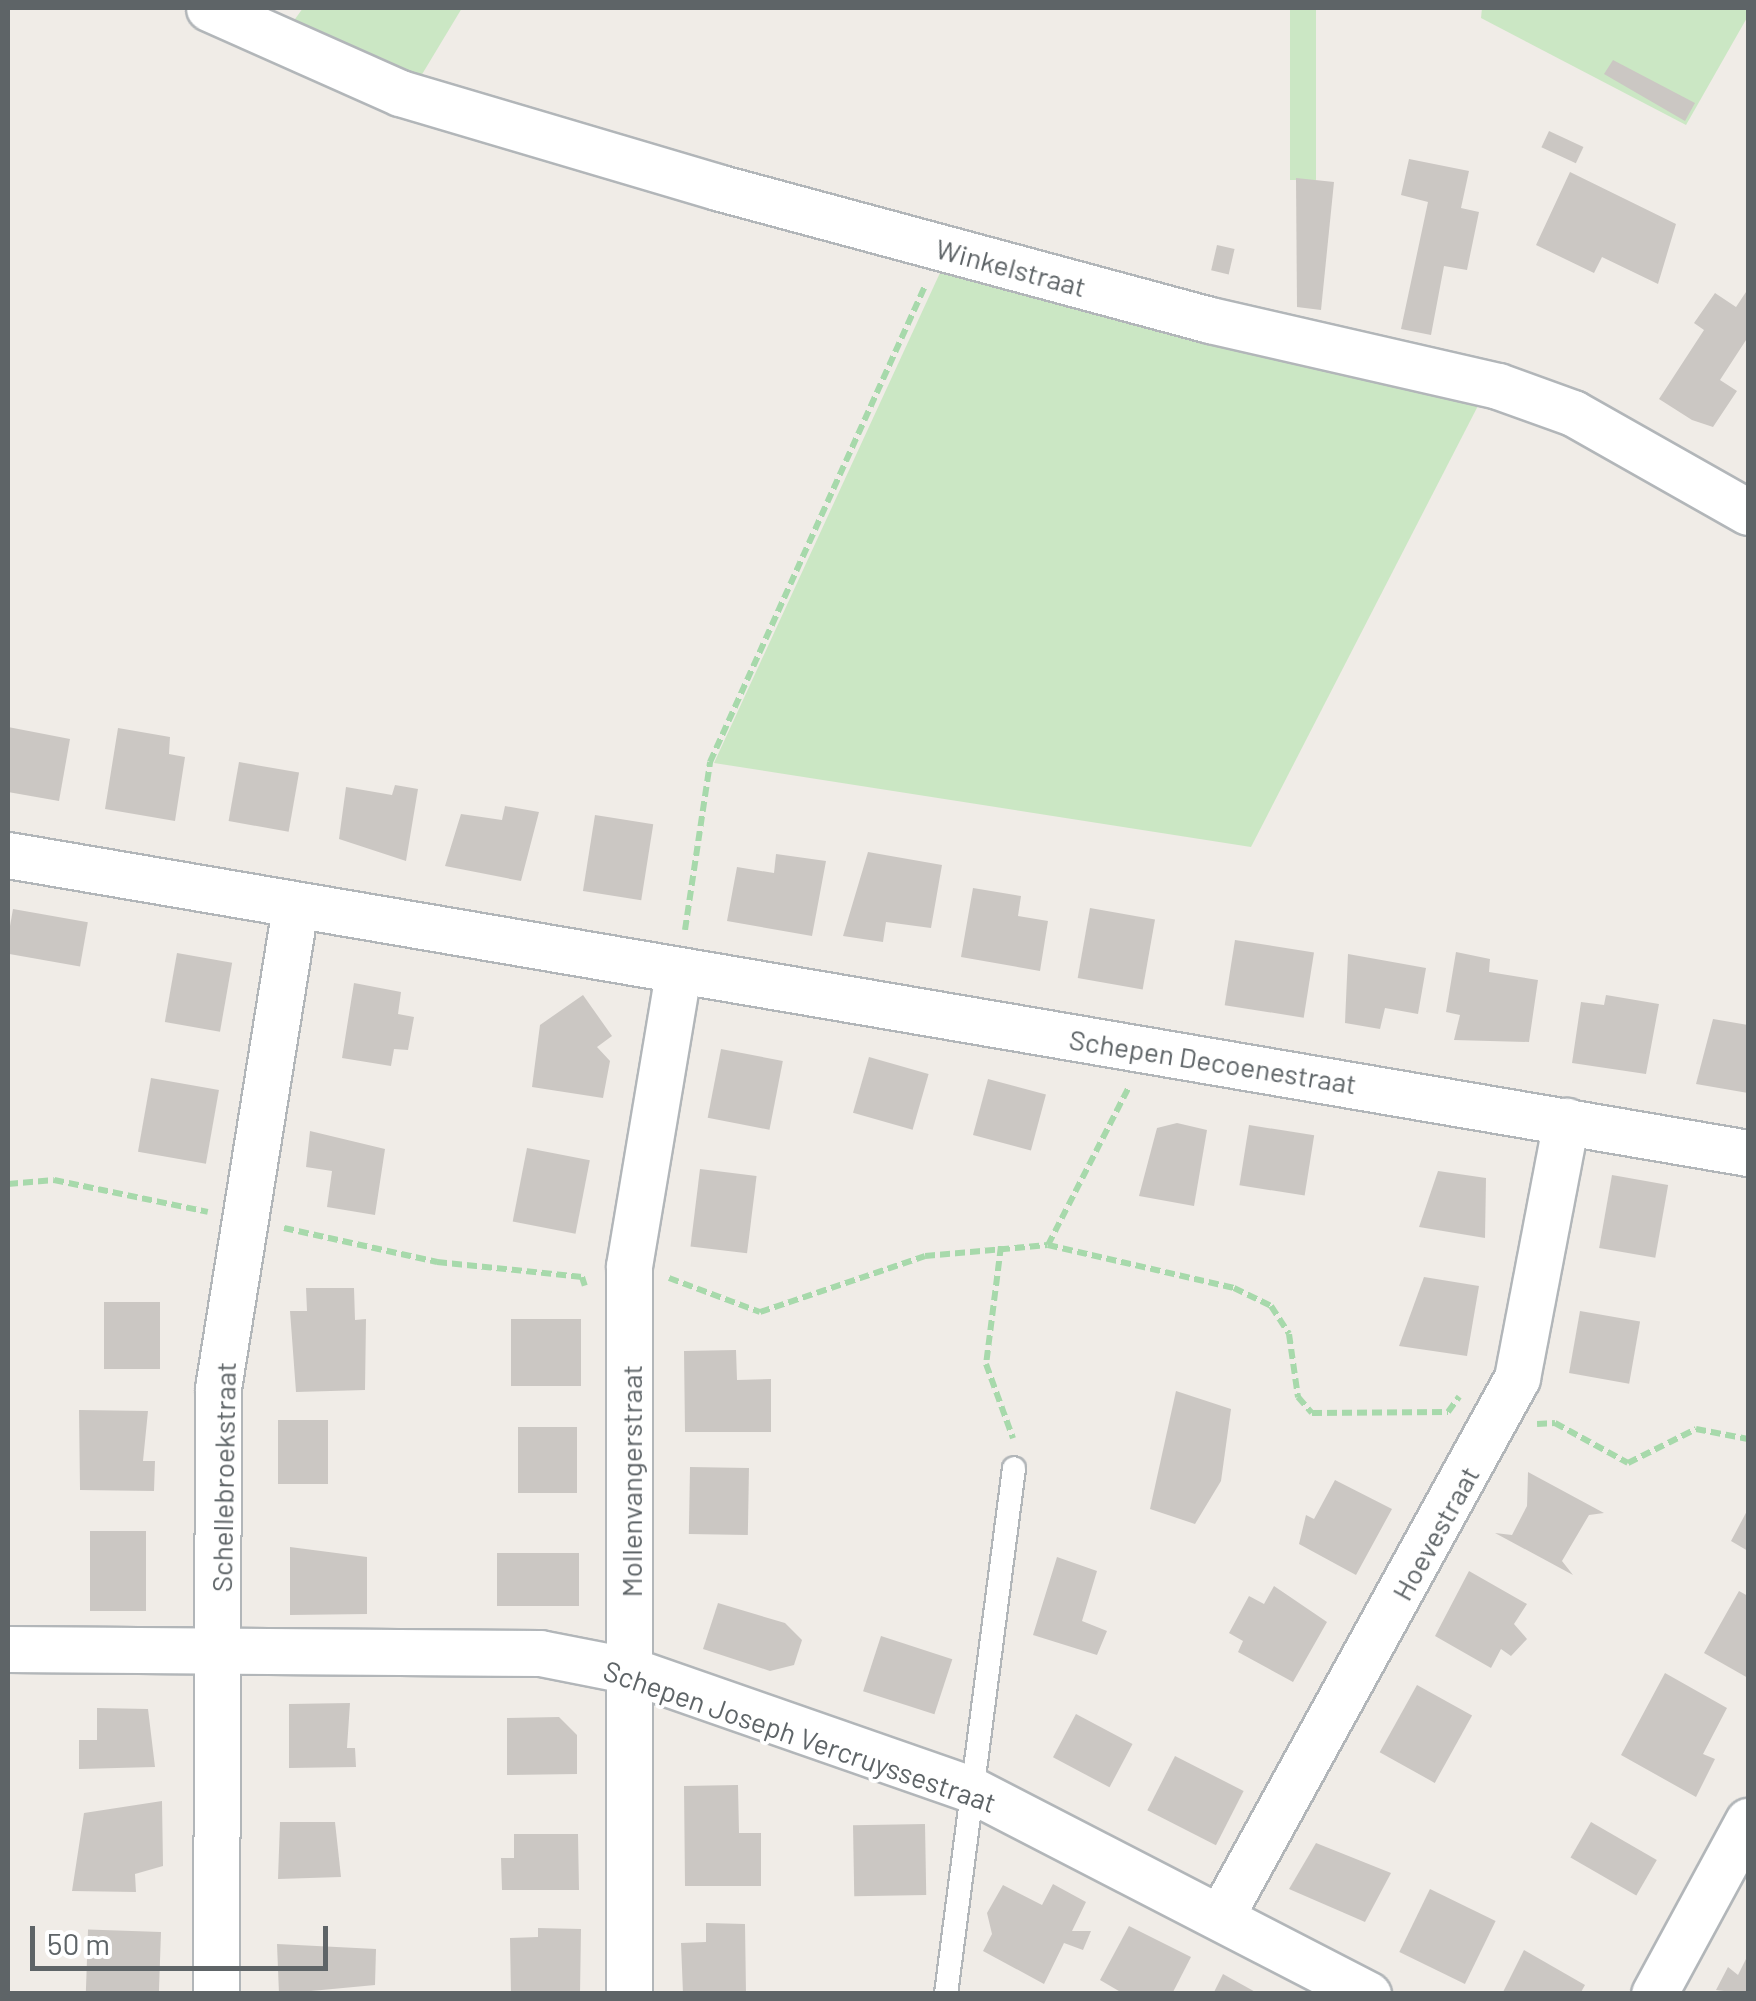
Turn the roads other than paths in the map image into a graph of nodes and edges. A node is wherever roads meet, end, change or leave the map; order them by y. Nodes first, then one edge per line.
1 (209, 8) edge
2 (274, 23) edge
3 (1748, 512) edge
4 (8, 855) edge
5 (295, 905) junction
6 (678, 972) junction
7 (1566, 1121) junction
8 (1748, 1153) edge
9 (1014, 1468) road end
10 (220, 1648) junction
11 (8, 1649) edge
12 (632, 1671) junction
13 (970, 1790) junction
14 (1748, 1821) edge
15 (1221, 1916) junction
16 (216, 1994) edge
17 (628, 1994) edge
18 (946, 1994) edge
19 (1368, 1994) edge
20 (1654, 1994) edge

1 - 2 street, Winkelstraat
2 - 3 street, Winkelstraat
4 - 5 street
5 - 6 street
5 - 10 street, Schellebroekstraat
6 - 7 street, Schepen Decoenestraat
6 - 12 street, Mollenvangerstraat
7 - 8 street, Schepen Decoenestraat
7 - 15 street, Hoevestraat
9 - 13 lane
10 - 11 street, Schepen Joseph Vercruyssestraat
10 - 12 street, Schepen Joseph Vercruyssestraat
10 - 16 street, Schellebroekstraat
12 - 13 street, Schepen Joseph Vercruyssestraat
12 - 17 street, Mollenvangerstraat
13 - 15 street, Schepen Joseph Vercruyssestraat
13 - 18 lane
14 - 20 street
15 - 19 street, Schepen Joseph Vercruyssestraat

